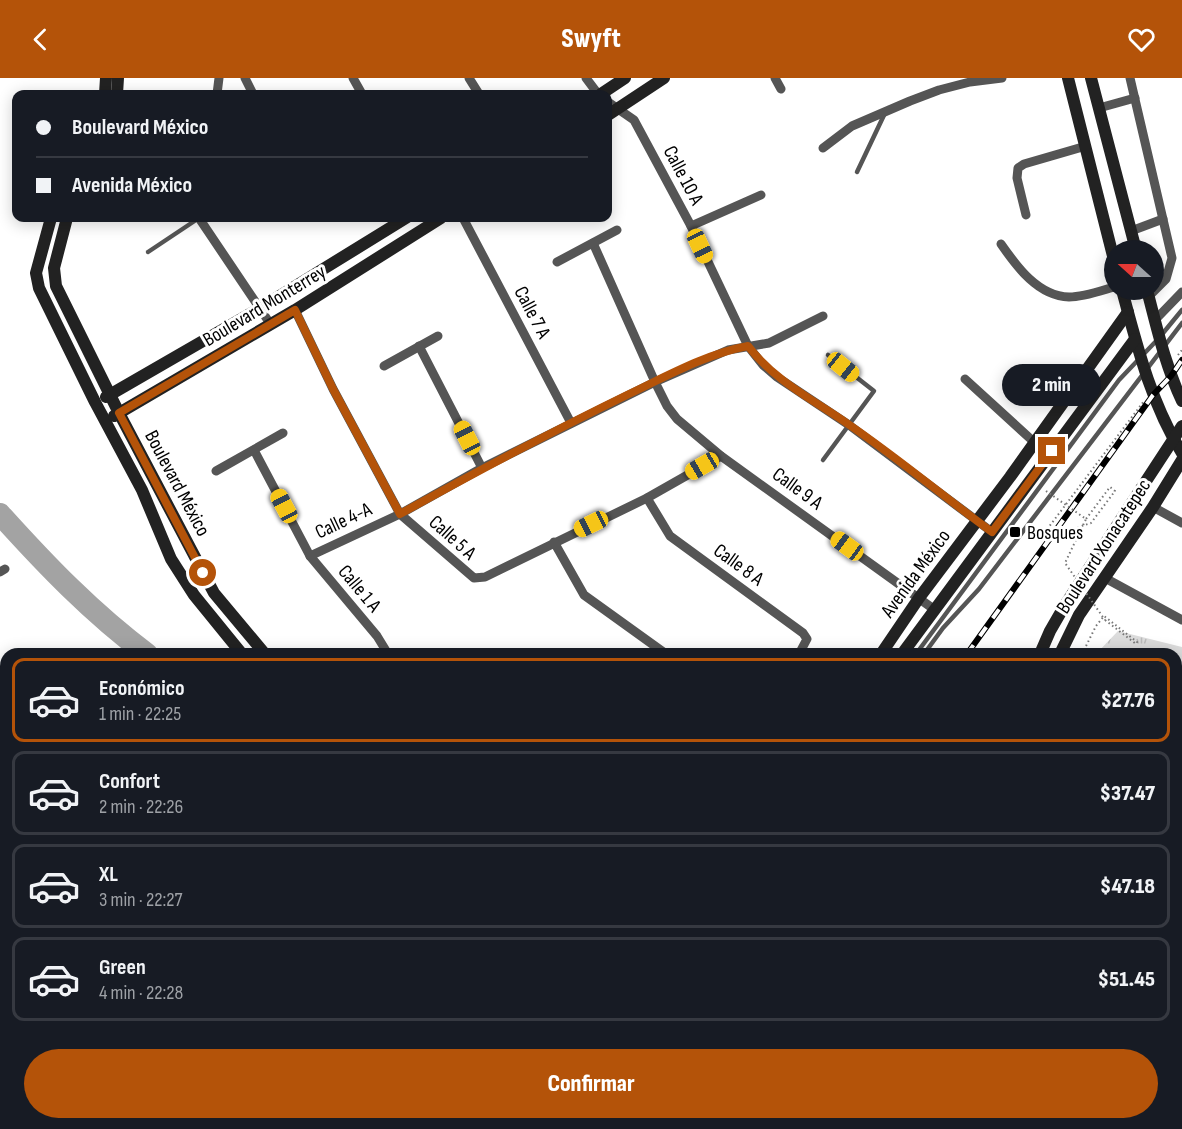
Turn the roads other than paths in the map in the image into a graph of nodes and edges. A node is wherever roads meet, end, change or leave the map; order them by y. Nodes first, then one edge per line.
1 (586, 78) edge
2 (625, 78) edge
3 (664, 78) edge
4 (775, 78) edge
5 (1002, 78) edge
6 (1068, 78) edge
7 (1090, 78) edge
8 (1130, 78) edge
9 (781, 89) dead end
10 (596, 90) edge
11 (606, 90) edge
12 (1135, 98) junction
13 (612, 107) edge
14 (1099, 108) junction
15 (612, 109) edge
16 (886, 111) junction
17 (1086, 146) junction
18 (823, 148) dead end
19 (857, 172) dead end
20 (761, 195) dead end
21 (1026, 215) dead end
22 (1163, 219) junction
23 (50, 222) edge
24 (66, 222) edge
25 (193, 222) edge
26 (202, 222) edge
27 (400, 222) edge
28 (435, 222) edge
29 (465, 222) edge
30 (691, 225) junction
31 (617, 230) dead end
32 (1131, 231) junction
33 (1109, 240) edge
34 (1133, 240) edge
35 (593, 243) junction
36 (1001, 244) dead end
37 (148, 252) dead end
38 (556, 262) dead end
39 (1164, 281) edge
40 (1104, 290) edge
41 (1182, 292) edge
42 (1125, 300) edge
43 (1150, 300) edge
44 (260, 308) junction
45 (295, 310) junction
46 (1182, 310) edge
47 (1128, 312) junction
48 (823, 316) dead end
49 (1155, 321) junction
50 (1182, 323) edge
51 (271, 325) junction
52 (438, 336) dead end
53 (1135, 339) junction
54 (1160, 344) junction
55 (420, 346) junction
56 (748, 346) junction
57 (828, 355) dead end
58 (1140, 355) junction
59 (384, 366) dead end
60 (1145, 371) junction
61 (965, 379) dead end
62 (655, 382) junction
63 (111, 394) junction
64 (1182, 401) edge
65 (95, 402) junction
66 (119, 413) junction
67 (105, 421) junction
68 (571, 423) junction
69 (849, 425) junction
70 (1182, 426) edge
71 (283, 433) dead end
72 (1174, 440) junction
73 (1034, 442) junction
74 (254, 450) junction
75 (1182, 453) edge
76 (721, 456) junction
77 (823, 460) dead end
78 (1182, 460) edge
79 (482, 468) junction
80 (216, 471) dead end
81 (647, 498) junction
82 (1153, 507) junction
83 (400, 514) junction
84 (977, 521) junction
85 (1182, 523) edge
86 (992, 532) junction
87 (554, 542) junction
88 (310, 556) junction
89 (1105, 578) junction
90 (919, 598) junction
91 (934, 610) junction
92 (1182, 620) edge
93 (237, 648) edge
94 (260, 648) edge
95 (384, 648) edge
96 (658, 648) edge
97 (802, 648) edge
98 (885, 648) edge
99 (907, 648) edge
100 (920, 648) edge
101 (928, 648) edge
102 (1043, 648) edge
103 (1063, 648) edge

1 - 10 street
2 - 11 street
3 - 13 street
4 - 9 street
5 - 16 street
6 - 17 street
7 - 14 street
8 - 12 street
12 - 14 street
12 - 22 street
14 - 32 street
15 - 30 street, Calle 10 A
16 - 18 street
16 - 19 lane
17 - 21 street
17 - 33 street
20 - 30 street
22 - 32 street
22 - 39 street
23 - 65 street, Boulevard México
24 - 63 street, Boulevard México
25 - 37 lane
26 - 44 street
27 - 44 street, Boulevard Monterrey
28 - 45 street, Boulevard Monterrey
29 - 68 street, Calle 7 A
30 - 56 street, Calle 10 A
31 - 35 street
32 - 34 street
35 - 38 street
35 - 62 street, Calle 9 A
36 - 40 street
41 - 49 street
42 - 47 street
43 - 49 street
44 - 51 street
44 - 63 street, Boulevard Monterrey
45 - 51 street, Boulevard Monterrey
45 - 83 street, Calle 5 A
46 - 54 lane
47 - 53 street
47 - 73 street, Avenida México
48 - 56 street, Calle 4-A
49 - 54 street
50 - 54 lane
51 - 66 street, Boulevard Monterrey
52 - 55 street
53 - 58 street
53 - 86 street, Avenida México
54 - 58 lane
54 - 60 lane
54 - 64 street
55 - 59 street
55 - 79 street
56 - 62 street, Calle 4-A
56 - 69 street, Calle 10 A
57 - 69 lane
58 - 60 street
58 - 100 lane
60 - 72 street
60 - 101 lane
61 - 73 street
62 - 68 street, Calle 4-A
62 - 76 street, Calle 9 A
63 - 65 street, Boulevard Monterrey
63 - 66 street, Boulevard México
65 - 67 street, Boulevard México
66 - 67 street, Boulevard Monterrey
66 - 94 street, Boulevard México
67 - 93 street, Boulevard México
68 - 79 street, Calle 4-A
69 - 77 lane
69 - 84 street, Calle 10 A
70 - 72 street, Boulevard Xonacatepec
71 - 74 street
72 - 75 street
72 - 102 street, Boulevard Xonacatepec
73 - 84 street, Avenida México
74 - 80 street
74 - 88 street, Calle 1 A
76 - 81 street, Calle 5 A
76 - 90 street, Calle 9 A
78 - 82 street, Boulevard Xonacatepec
79 - 83 street, Calle 4-A
81 - 87 street, Calle 5 A
81 - 97 street, Calle 8 A
82 - 85 street
82 - 89 street, Boulevard Xonacatepec
83 - 87 street, Calle 5 A
83 - 88 street, Calle 4-A
84 - 86 street, Calle 10 A
84 - 90 street, Avenida México
86 - 91 street, Avenida México
87 - 96 street
88 - 95 street, Calle 1 A
89 - 92 street
89 - 103 street, Boulevard Xonacatepec
90 - 91 street, Calle 9 A
90 - 98 street, Avenida México
91 - 99 street, Avenida México

